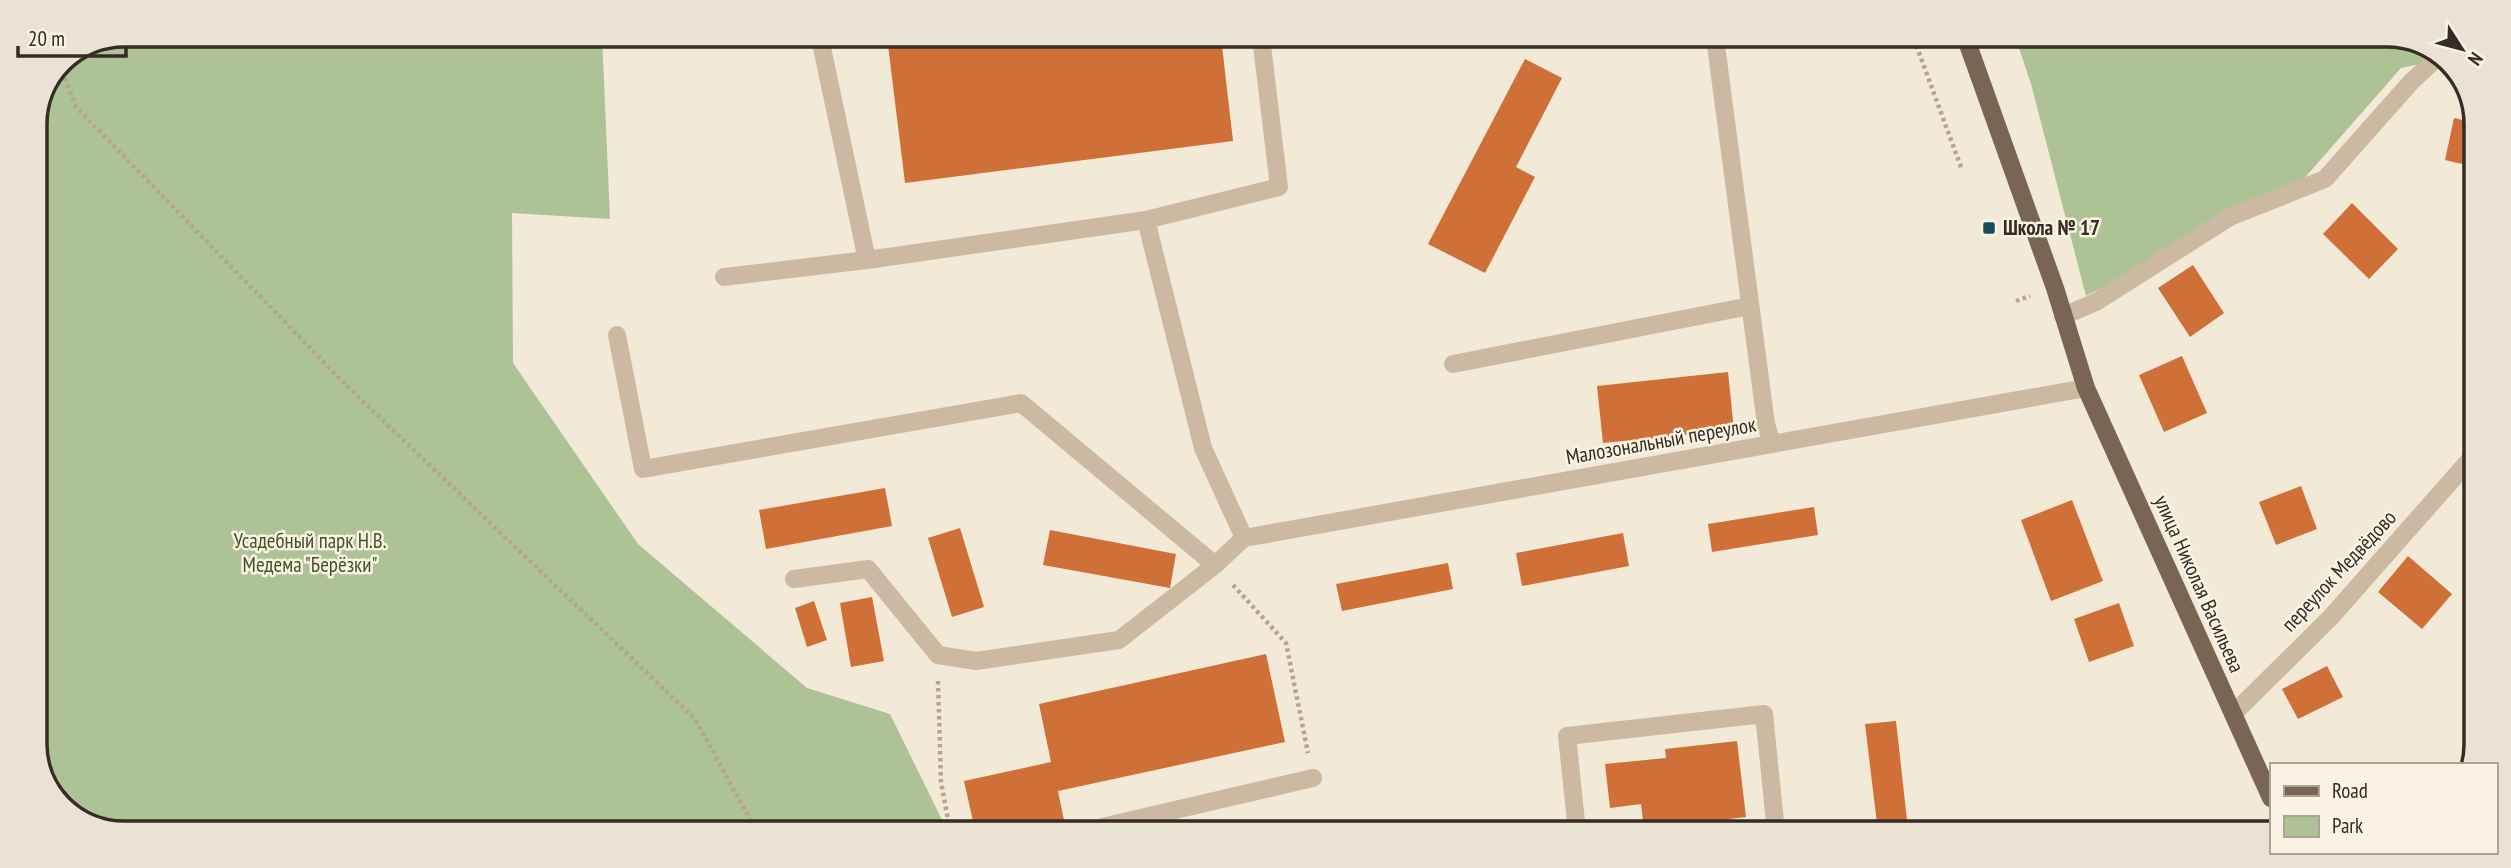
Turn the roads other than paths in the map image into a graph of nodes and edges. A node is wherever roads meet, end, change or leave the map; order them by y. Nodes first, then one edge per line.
1 (822, 47) edge
2 (1262, 47) edge
3 (1716, 47) edge
4 (1969, 47) edge
5 (2427, 68) edge
6 (1146, 220) junction
7 (867, 260) junction
8 (724, 277) dead end
9 (1750, 306) junction
10 (2063, 316) junction
11 (617, 335) dead end
12 (1453, 364) dead end
13 (2086, 388) junction
14 (1772, 444) junction
15 (2464, 466) edge
16 (1244, 538) junction
17 (1215, 565) junction
18 (794, 579) dead end
19 (2233, 713) junction
20 (1313, 778) road end
21 (2270, 796) edge
22 (1128, 821) edge
23 (1576, 821) edge
24 (1775, 821) edge

1 - 7 street
2 - 6 street
3 - 9 street
4 - 10 main road, улица Николая Васильева
5 - 10 street
6 - 7 street
6 - 16 street
7 - 8 street
9 - 12 street
9 - 14 street
10 - 13 main road, улица Николая Васильева
11 - 17 street
13 - 14 street, Малозональный переулок
13 - 19 main road, улица Николая Васильева
14 - 16 street, Малозональный переулок
15 - 19 street, переулок Медвёдово
16 - 17 street
17 - 18 street
19 - 21 main road, улица Николая Васильева
20 - 22 street
23 - 24 street

